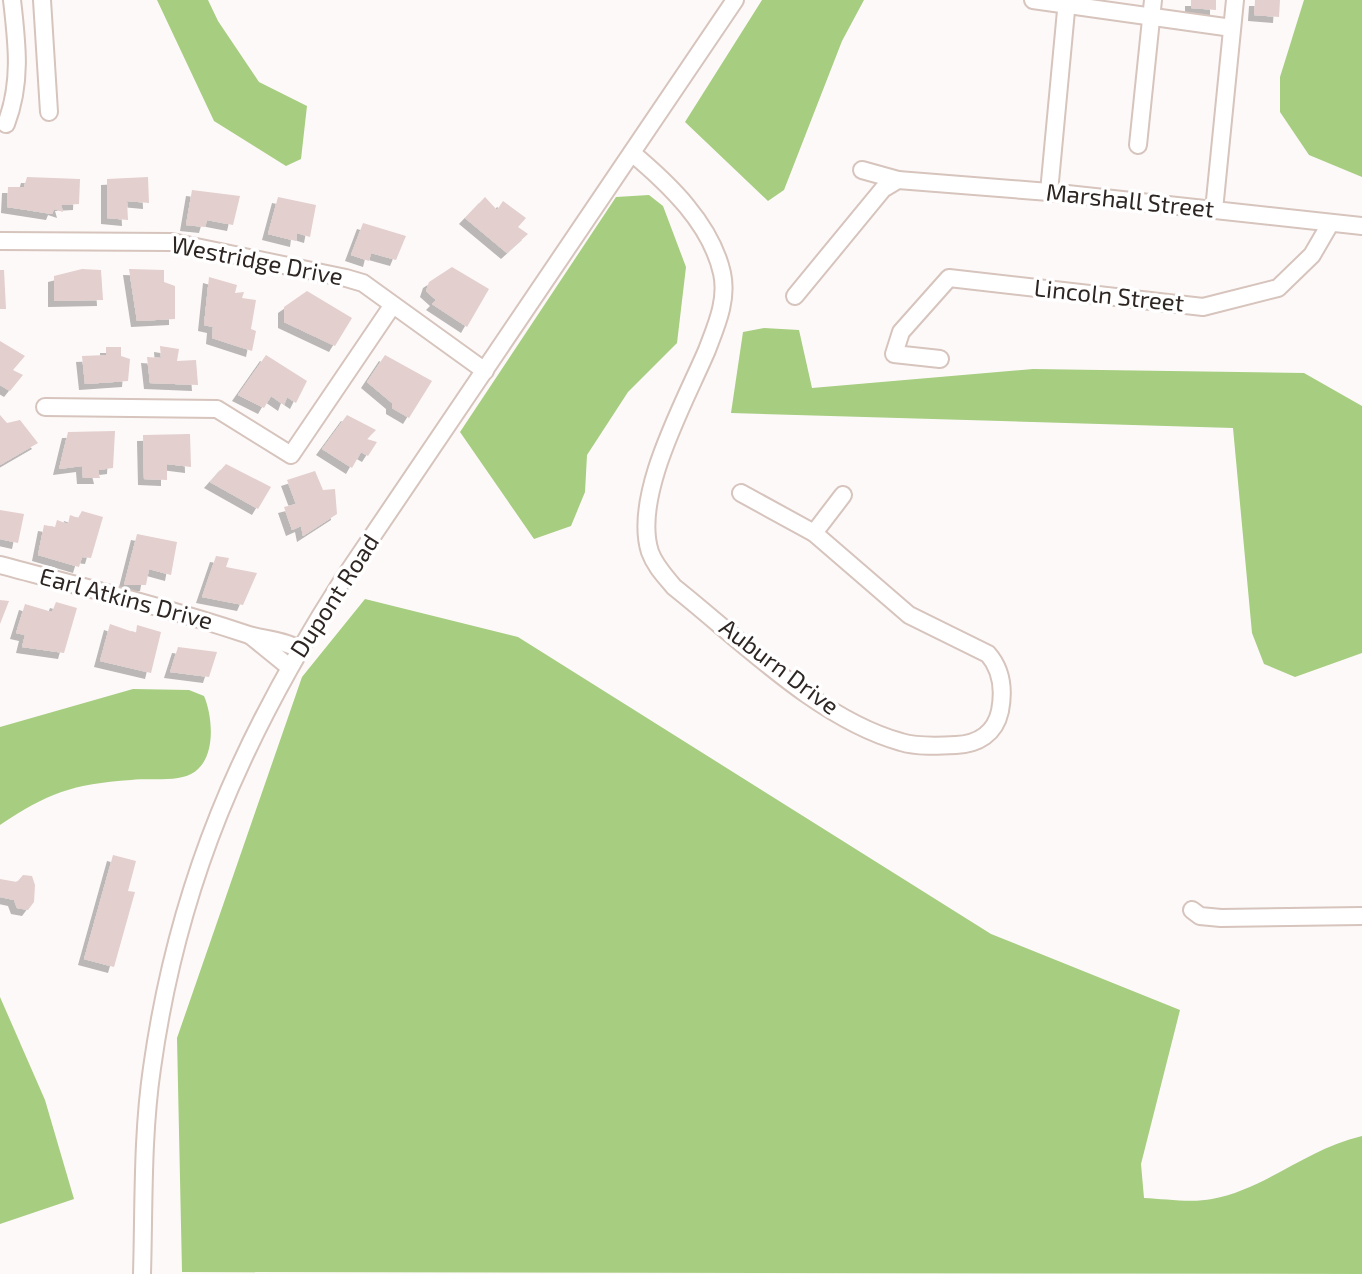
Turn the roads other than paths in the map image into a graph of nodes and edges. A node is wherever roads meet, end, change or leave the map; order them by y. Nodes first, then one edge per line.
1 (12, 0) edge
2 (42, 0) edge
3 (735, 0) edge
4 (1033, 0) edge
5 (1235, 0) edge
6 (1067, 2) edge
7 (1152, 8) edge
8 (1232, 28) junction
9 (49, 112) dead end
10 (6, 124) dead end
11 (1138, 145) dead end
12 (632, 153) junction
13 (862, 170) dead end
14 (898, 180) junction
15 (1049, 192) junction
16 (1214, 210) junction
17 (1330, 224) junction
18 (1362, 226) edge
19 (0, 241) edge
20 (795, 296) dead end
21 (392, 306) junction
22 (940, 359) dead end
23 (485, 371) junction
24 (45, 407) dead end
25 (741, 493) dead end
26 (843, 495) dead end
27 (814, 533) junction
28 (0, 565) edge
29 (251, 636) junction
30 (299, 649) junction
31 (288, 666) junction
32 (1192, 910) dead end
33 (1362, 916) edge
34 (142, 1274) edge

1 - 10 street
2 - 9 street
3 - 12 street, Dupont Road
4 - 6 street
5 - 8 street
6 - 7 street
6 - 15 street
7 - 8 street
7 - 11 street
8 - 16 street
12 - 23 street, Dupont Road
12 - 27 street, Auburn Drive
13 - 14 street, Marshall Street
14 - 15 street, Marshall Street
14 - 20 street
15 - 16 street, Marshall Street
16 - 17 street, Marshall Street
17 - 18 street, Marshall Street
17 - 22 street, Lincoln Street
19 - 21 street, Westridge Drive
21 - 23 street, Westridge Drive
21 - 24 street
23 - 30 street, Dupont Road
25 - 27 street, Auburn Drive
26 - 27 street
28 - 29 street, Earl Atkins Drive
29 - 30 street, Earl Atkins Drive
29 - 31 street, Earl Atkins Drive
30 - 31 street, Dupont Road
31 - 34 street, Dupont Road
32 - 33 street

